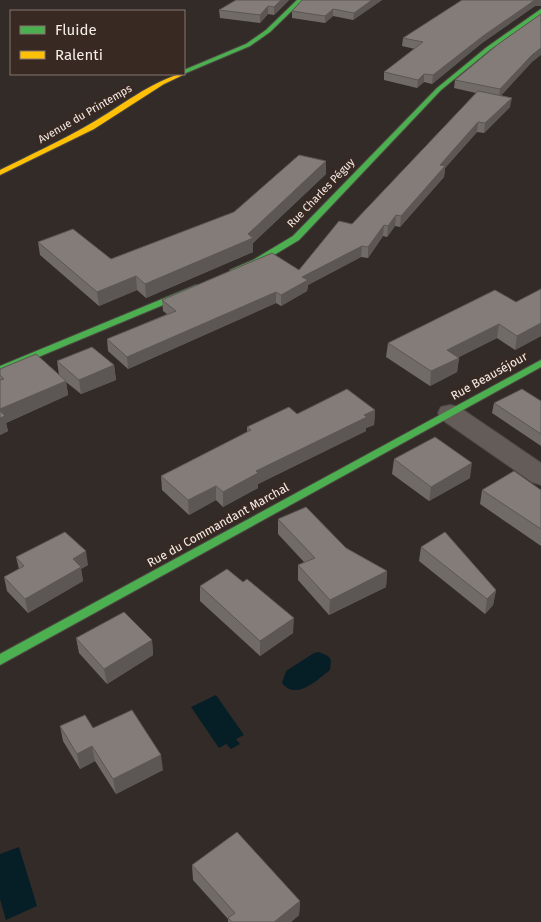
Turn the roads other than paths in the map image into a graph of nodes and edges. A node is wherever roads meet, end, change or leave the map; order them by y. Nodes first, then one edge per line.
1 (300, 0) edge
2 (541, 11) edge
3 (185, 72) edge
4 (179, 75) edge
5 (0, 173) edge
6 (221, 277) edge
7 (204, 285) edge
8 (541, 363) edge
9 (0, 370) edge
10 (450, 413) junction
11 (541, 476) edge
12 (0, 660) edge

1 - 3 street, Avenue du Printemps
2 - 6 street, Rue Charles Péguy
4 - 5 street, Avenue du Printemps
7 - 9 street
8 - 10 street, Rue Beauséjour
10 - 11 street
10 - 12 street, Rue du Commandant Marchal

